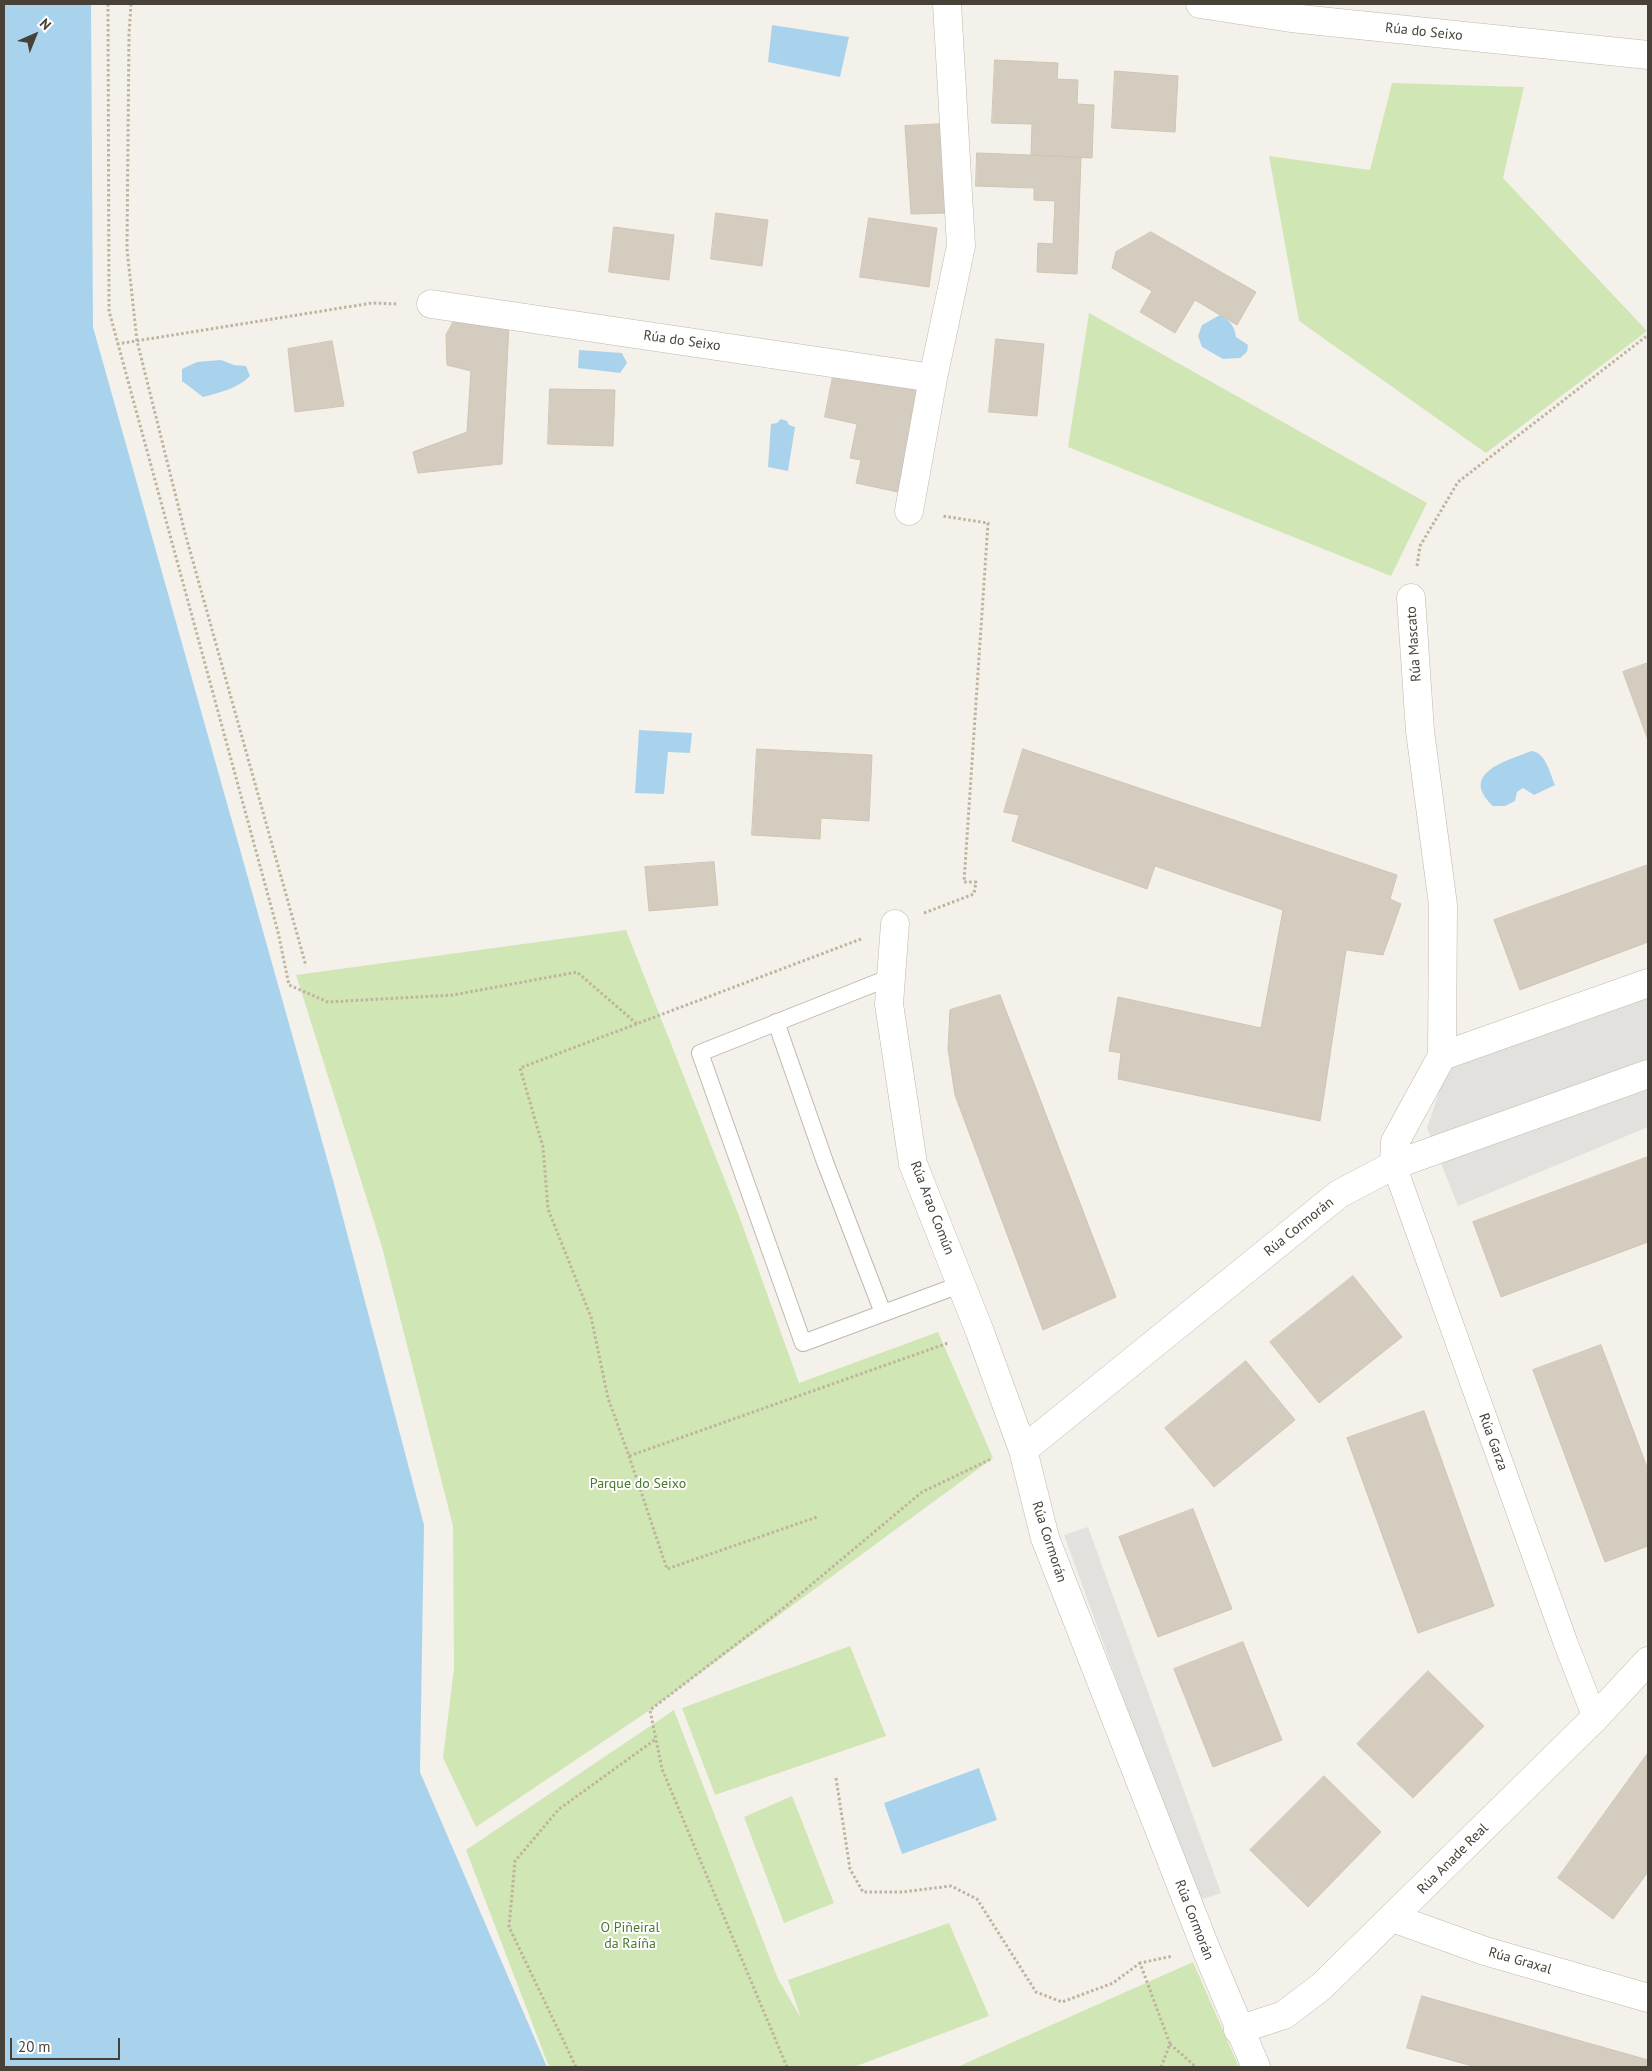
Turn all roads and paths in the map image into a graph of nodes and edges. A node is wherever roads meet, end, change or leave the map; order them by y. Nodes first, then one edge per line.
1 (108, 4) edge
2 (130, 4) edge
3 (948, 4) edge
4 (1200, 4) edge
5 (1648, 55) edge
6 (431, 304) joint
7 (1648, 335) edge
8 (137, 341) junction
9 (118, 344) junction
10 (933, 378) junction
11 (909, 511) joint
12 (1411, 598) joint
13 (895, 924) junction
14 (306, 966) dead end
15 (891, 977) junction
16 (1648, 983) edge
17 (776, 1022) junction
18 (637, 1024) junction
19 (1442, 1056) junction
20 (1648, 1074) edge
21 (1394, 1165) junction
22 (962, 1284) junction
23 (883, 1313) junction
24 (980, 1332) junction
25 (1023, 1450) junction
26 (629, 1456) junction
27 (817, 1517) dead end
28 (1648, 1661) edge
29 (1595, 1718) junction
30 (656, 1739) junction
31 (836, 1778) dead end
32 (1393, 1918) junction
33 (1206, 1949) junction
34 (1140, 1963) junction
35 (1648, 1998) edge
36 (1238, 2030) junction
37 (1170, 2044) junction
38 (576, 2067) edge
39 (787, 2067) edge
40 (1161, 2067) edge
41 (1196, 2067) edge
42 (1256, 2067) edge

1 - 9 path
2 - 8 path
3 - 10 street
4 - 5 street, Rúa do Seixo
6 - 8 path
6 - 10 street, Rúa do Seixo
7 - 12 path, Rúa Mascato
8 - 9 path
8 - 14 path
9 - 18 path
10 - 11 street
11 - 13 path
12 - 19 street, Rúa Mascato
13 - 15 street, Rúa Arao Común
13 - 18 path
15 - 17 lane
15 - 22 street, Rúa Arao Común
16 - 19 street
17 - 23 lane
17 - 23 lane
18 - 26 path
19 - 21 street
20 - 21 street, Rúa Cormorán
21 - 25 street, Rúa Cormorán
21 - 29 street, Rúa Garza
22 - 23 lane
22 - 24 street, Rúa Arao Común
24 - 25 street, Rúa Arao Común
24 - 26 path
25 - 30 path
25 - 33 street, Rúa Cormorán
26 - 27 path
28 - 29 street, Rúa Anade Real
29 - 32 street, Rúa Anade Real
30 - 38 path
30 - 39 path
31 - 34 path
32 - 35 street, Rúa Graxal
32 - 36 street, Rúa Anade Real
33 - 34 path
33 - 36 street, Rúa Cormorán
34 - 37 path
36 - 42 street, Rúa Cormorán
37 - 40 path
37 - 41 path

